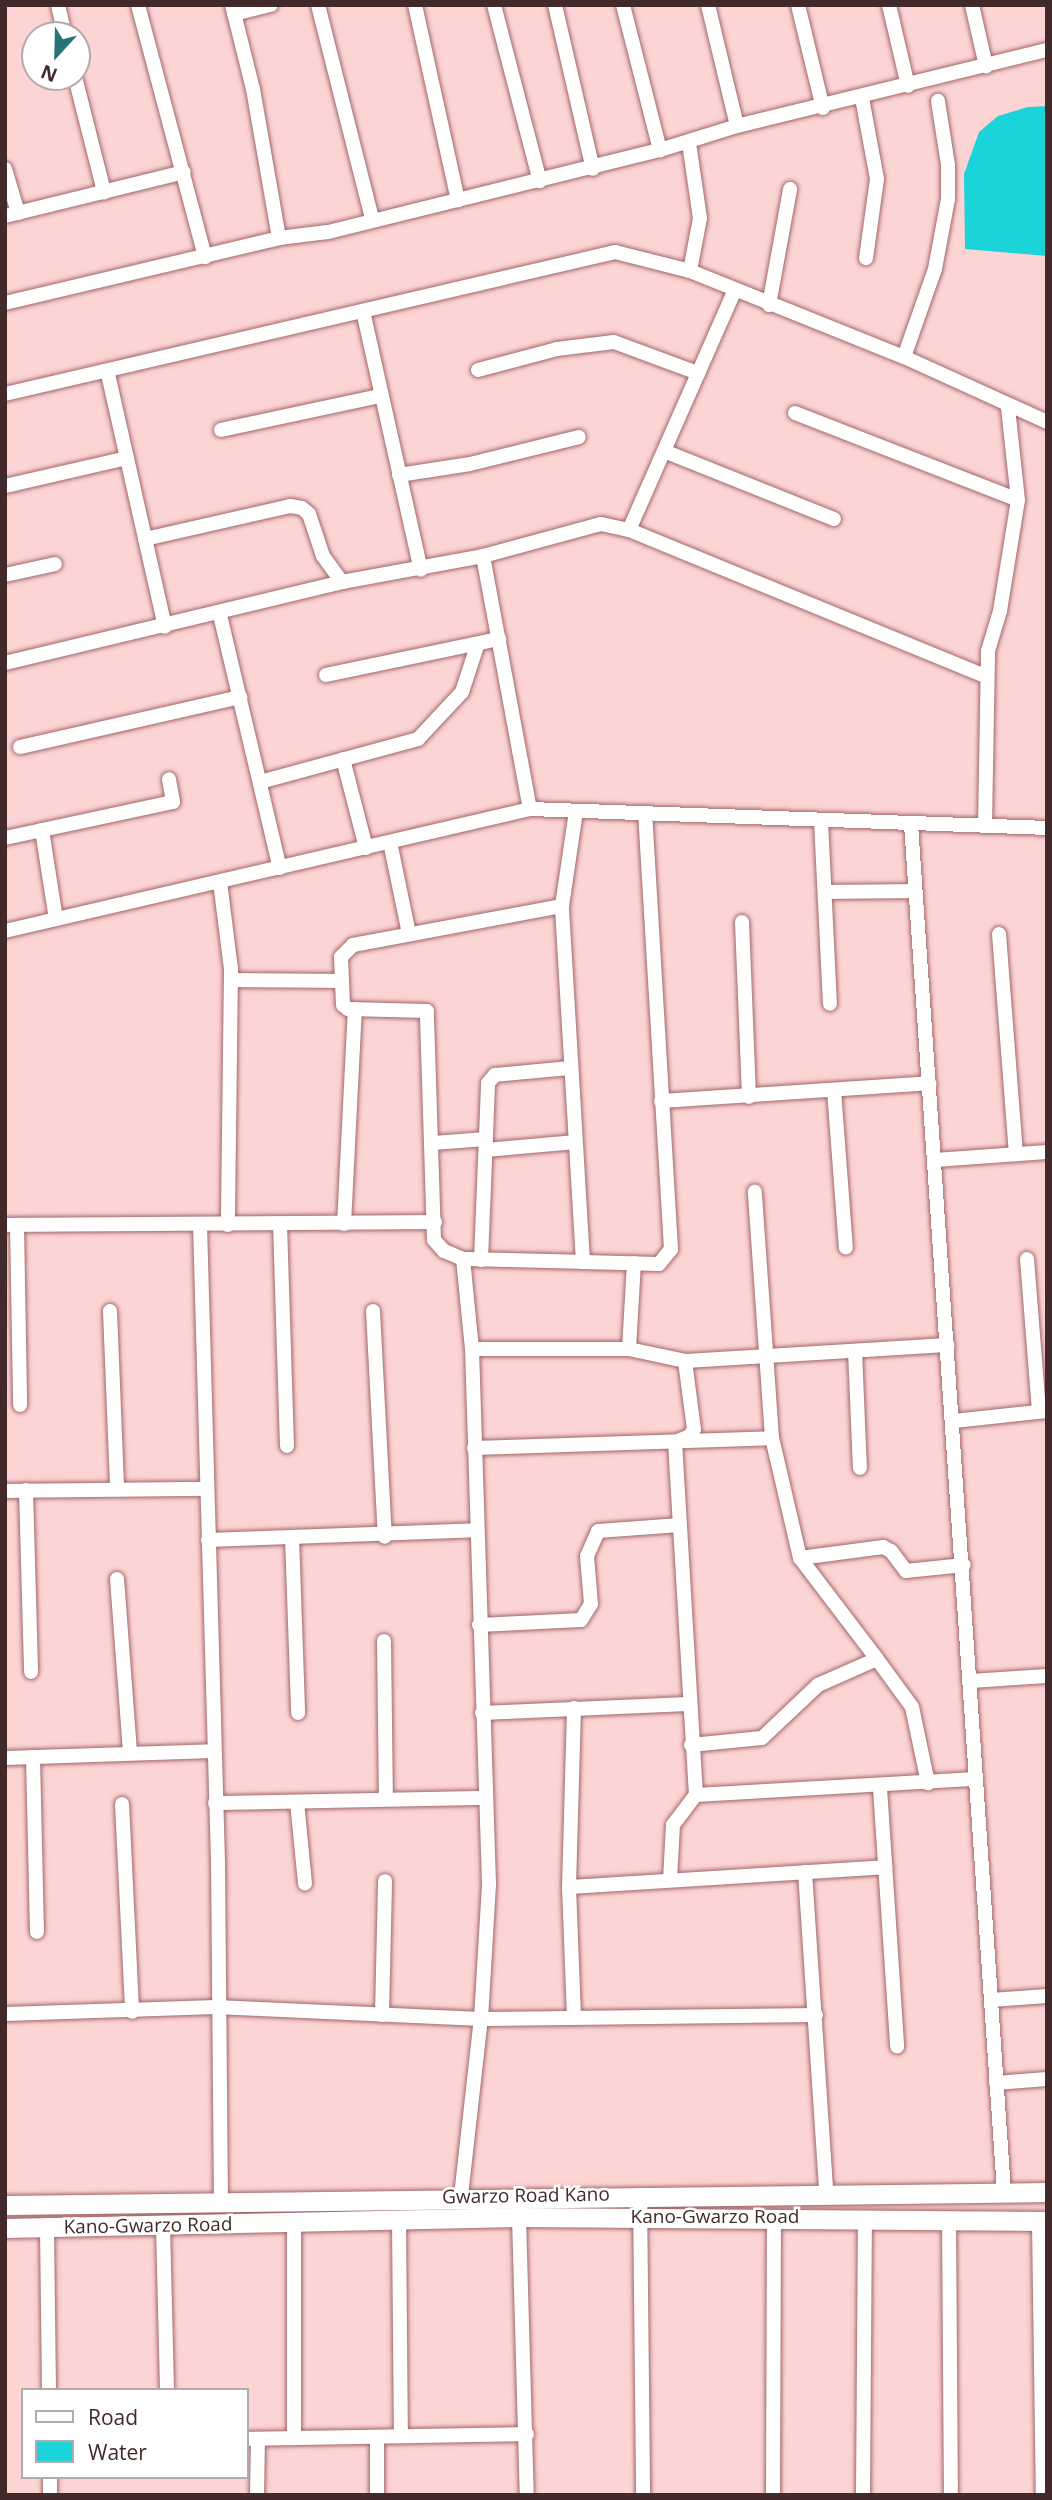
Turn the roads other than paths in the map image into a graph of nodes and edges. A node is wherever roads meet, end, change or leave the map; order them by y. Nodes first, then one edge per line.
1 (138, 5) edge
2 (271, 5) edge
3 (318, 5) edge
4 (415, 5) edge
5 (494, 5) edge
6 (555, 5) edge
7 (622, 5) edge
8 (708, 5) edge
9 (798, 5) edge
10 (889, 5) edge
11 (972, 5) edge
12 (233, 10) edge
13 (1047, 50) edge
14 (986, 66) junction
15 (908, 86) junction
16 (79, 91) edge
17 (862, 98) junction
18 (938, 101) dead end
19 (823, 108) junction
20 (737, 126) junction
21 (689, 143) junction
22 (660, 150) junction
23 (5, 169) edge
24 (593, 169) junction
25 (184, 172) junction
26 (540, 181) junction
27 (790, 189) dead end
28 (104, 192) junction
29 (458, 200) junction
30 (12, 215) edge
31 (372, 219) junction
32 (279, 238) junction
33 (205, 257) junction
34 (866, 258) dead end
35 (690, 271) junction
36 (734, 292) junction
37 (5, 303) edge
38 (769, 305) junction
39 (363, 311) junction
40 (904, 357) junction
41 (478, 370) dead end
42 (698, 373) junction
43 (108, 374) junction
44 (5, 394) edge
45 (380, 396) junction
46 (1008, 408) junction
47 (795, 413) dead end
48 (1047, 422) edge
49 (221, 430) dead end
50 (579, 437) dead end
51 (664, 451) junction
52 (127, 458) junction
53 (398, 475) junction
54 (5, 486) edge
55 (1018, 500) junction
56 (834, 519) dead end
57 (629, 530) junction
58 (145, 539) junction
59 (483, 556) junction
60 (55, 564) dead end
61 (421, 570) junction
62 (5, 575) edge
63 (342, 582) junction
64 (220, 615) junction
65 (165, 627) junction
66 (499, 639) junction
67 (477, 646) junction
68 (5, 663) edge
69 (326, 675) dead end
70 (985, 677) junction
71 (240, 697) junction
72 (20, 747) dead end
73 (342, 760) junction
74 (169, 779) dead end
75 (260, 782) junction
76 (530, 809) junction
77 (576, 811) junction
78 (645, 814) junction
79 (821, 821) junction
80 (911, 824) junction
81 (985, 826) junction
82 (1047, 828) edge
83 (42, 830) junction
84 (5, 838) edge
85 (390, 842) junction
86 (366, 848) junction
87 (281, 868) junction
88 (220, 882) junction
89 (915, 891) junction
90 (825, 892) junction
91 (562, 906) junction
92 (56, 919) junction
93 (742, 922) dead end
94 (5, 931) edge
95 (409, 934) junction
96 (999, 934) dead end
97 (231, 980) junction
98 (342, 981) junction
99 (830, 1004) dead end
100 (355, 1009) junction
101 (572, 1069) junction
102 (929, 1083) junction
103 (834, 1090) junction
104 (749, 1097) junction
105 (661, 1101) junction
106 (576, 1142) junction
107 (433, 1143) junction
108 (486, 1144) junction
109 (1047, 1152) edge
110 (1016, 1154) junction
111 (935, 1160) junction
112 (755, 1192) dead end
113 (435, 1222) junction
114 (280, 1224) junction
115 (344, 1224) junction
116 (11, 1225) edge
117 (200, 1225) junction
118 (228, 1225) junction
119 (846, 1248) dead end
120 (463, 1259) junction
121 (1027, 1259) dead end
122 (481, 1260) junction
123 (583, 1262) junction
124 (634, 1263) junction
125 (110, 1311) dead end
126 (373, 1311) dead end
127 (948, 1345) junction
128 (472, 1349) junction
129 (629, 1349) junction
130 (855, 1351) junction
131 (766, 1356) junction
132 (685, 1361) junction
133 (20, 1405) dead end
134 (1043, 1411) edge
135 (954, 1421) junction
136 (772, 1438) junction
137 (675, 1442) junction
138 (287, 1446) dead end
139 (474, 1448) junction
140 (860, 1468) dead end
141 (117, 1489) junction
142 (204, 1489) junction
143 (26, 1490) junction
144 (5, 1491) edge
145 (680, 1525) junction
146 (476, 1530) junction
147 (292, 1537) junction
148 (385, 1537) junction
149 (208, 1540) junction
150 (800, 1558) junction
151 (964, 1565) junction
152 (117, 1579) dead end
153 (479, 1625) junction
154 (384, 1641) dead end
155 (877, 1660) junction
156 (31, 1672) dead end
157 (1047, 1676) edge
158 (970, 1681) junction
159 (688, 1704) junction
160 (574, 1708) junction
161 (298, 1713) dead end
162 (482, 1713) junction
163 (691, 1745) junction
164 (213, 1751) junction
165 (130, 1754) junction
166 (33, 1757) junction
167 (5, 1758) edge
168 (976, 1779) junction
169 (928, 1783) junction
170 (880, 1788) junction
171 (696, 1795) junction
172 (386, 1798) junction
173 (484, 1798) junction
174 (296, 1802) junction
175 (215, 1803) junction
176 (122, 1804) dead end
177 (885, 1867) junction
178 (805, 1872) junction
179 (670, 1880) junction
180 (385, 1881) dead end
181 (305, 1884) dead end
182 (569, 1887) junction
183 (37, 1932) dead end
184 (1047, 1996) edge
185 (990, 2000) junction
186 (216, 2007) junction
187 (132, 2012) junction
188 (5, 2014) edge
189 (382, 2015) junction
190 (816, 2015) junction
191 (574, 2018) junction
192 (481, 2019) junction
193 (897, 2046) dead end
194 (1047, 2080) edge
195 (996, 2083) junction
196 (1004, 2191) junction
197 (826, 2192) junction
198 (1047, 2192) edge
199 (640, 2195) junction
200 (461, 2196) junction
201 (221, 2203) junction
202 (5, 2205) edge
203 (519, 2217) junction
204 (640, 2217) junction
205 (774, 2217) junction
206 (864, 2218) junction
207 (399, 2219) junction
208 (949, 2219) junction
209 (294, 2222) junction
210 (1043, 2222) edge
211 (163, 2226) junction
212 (5, 2228) edge
213 (47, 2228) junction
214 (49, 2388) edge
215 (167, 2388) edge
216 (527, 2434) junction
217 (401, 2436) junction
218 (377, 2437) junction
219 (294, 2438) junction
220 (252, 2439) edge
221 (257, 2495) edge
222 (377, 2495) edge
223 (527, 2495) edge
224 (643, 2495) edge
225 (773, 2495) edge
226 (863, 2495) edge
227 (951, 2495) edge
228 (1043, 2495) edge

1 - 25 street
2 - 12 street
3 - 31 street
4 - 29 street
5 - 26 street
6 - 24 street
7 - 22 street
8 - 20 street
9 - 19 street
10 - 15 street
11 - 14 street
12 - 32 street
13 - 14 street
14 - 15 street
15 - 17 street
16 - 28 street
17 - 19 street
17 - 34 street
18 - 40 street
19 - 20 street
20 - 21 street
21 - 22 street
21 - 35 street
22 - 24 street
23 - 30 street
24 - 26 street
25 - 28 street
25 - 33 street
26 - 29 street
27 - 38 street
28 - 30 street
29 - 31 street
31 - 32 street
32 - 33 street
33 - 37 street
35 - 36 street
35 - 39 street
36 - 38 street
36 - 42 street
38 - 40 street
39 - 43 street
39 - 45 street
40 - 46 street
41 - 42 street
42 - 51 street
43 - 44 street
43 - 52 street
45 - 49 street
45 - 53 street
46 - 48 street
46 - 55 street
47 - 55 street
50 - 53 street
51 - 56 street
51 - 57 street
52 - 54 street
52 - 58 street
53 - 61 street
55 - 70 street
57 - 59 street
57 - 70 street
58 - 63 street
58 - 65 street
59 - 61 street
59 - 66 street
60 - 62 street
61 - 63 street
63 - 64 street
64 - 65 street
64 - 71 street
65 - 68 street
66 - 67 street
66 - 76 street
67 - 69 street
67 - 73 street
70 - 81 street
71 - 72 street
71 - 75 street
73 - 75 street
73 - 86 street
74 - 83 street
75 - 87 street
76 - 77 street
76 - 85 street
77 - 78 street
77 - 91 street
78 - 79 street
78 - 105 street
79 - 80 street
79 - 90 street
80 - 81 street
80 - 89 street
81 - 82 street
83 - 84 street
83 - 92 street
85 - 86 street
85 - 95 street
86 - 87 street
87 - 88 street
88 - 92 street
88 - 97 street
89 - 90 street
89 - 102 street
90 - 99 street
91 - 95 street
91 - 101 street
92 - 94 street
93 - 104 street
95 - 98 street
96 - 110 street
97 - 98 street
97 - 118 street
98 - 100 street
100 - 107 street
100 - 115 street
101 - 106 street
101 - 108 street
102 - 103 street
102 - 111 street
103 - 104 street
103 - 119 street
104 - 105 street
105 - 124 street
106 - 108 street
106 - 123 street
107 - 108 street
107 - 113 street
108 - 122 street
109 - 110 street
110 - 111 street
111 - 127 street
112 - 131 street
113 - 115 street
113 - 120 street
114 - 115 street
114 - 118 street
114 - 138 street
116 - 117 street
116 - 133 street
117 - 118 street
117 - 142 street
120 - 122 street
120 - 128 street
121 - 134 street
122 - 123 street
123 - 124 street
124 - 129 street
125 - 141 street
126 - 148 street
127 - 130 street
127 - 135 street
128 - 129 street
128 - 139 street
129 - 132 street
130 - 131 street
130 - 140 street
131 - 132 street
131 - 136 street
132 - 137 street
134 - 135 street
135 - 151 street
136 - 137 street
136 - 150 street
137 - 139 street
137 - 145 street
139 - 146 street
141 - 142 street
141 - 143 street
142 - 149 street
143 - 144 street
143 - 156 street
145 - 153 street
145 - 159 street
146 - 148 street
146 - 153 street
147 - 148 street
147 - 149 street
147 - 161 street
149 - 164 street
150 - 151 street
150 - 155 street
151 - 158 street
152 - 165 street
153 - 162 street
154 - 172 street
155 - 163 street
155 - 169 street
157 - 158 street
158 - 168 street
159 - 160 street
159 - 163 street
160 - 162 street
160 - 182 street
162 - 173 street
163 - 171 street
164 - 165 street
164 - 175 street
165 - 166 street
166 - 167 street
166 - 183 street
168 - 169 street
168 - 185 street
169 - 170 street
170 - 171 street
170 - 177 street
171 - 179 street
172 - 173 street
172 - 174 street
173 - 192 street
174 - 175 street
174 - 181 street
175 - 186 street
176 - 187 street
177 - 178 street
177 - 193 street
178 - 179 street
178 - 190 street
179 - 182 street
180 - 189 street
182 - 191 street
184 - 185 street
185 - 195 street
186 - 187 street
186 - 189 street
186 - 201 street
187 - 188 street
189 - 192 street
190 - 191 street
190 - 197 street
191 - 192 street
192 - 200 street
194 - 195 street
195 - 196 street
196 - 197 main road, Gwarzo Road Kano
196 - 198 main road, Gwarzo Road Kano
197 - 199 main road, Gwarzo Road Kano
199 - 200 main road, Gwarzo Road Kano
199 - 204 street
200 - 201 main road, Gwarzo Road Kano
201 - 202 main road, Gwarzo Road Kano
203 - 204 main road, Kano-Gwarzo Road
203 - 207 main road, Kano-Gwarzo Road
203 - 216 street
204 - 205 main road, Kano-Gwarzo Road
204 - 224 street
205 - 206 main road, Kano-Gwarzo Road
205 - 225 street
206 - 208 main road, Kano-Gwarzo Road
206 - 226 street
207 - 209 main road, Kano-Gwarzo Road
207 - 217 street
208 - 210 main road, Kano-Gwarzo Road
208 - 227 street
209 - 211 main road, Kano-Gwarzo Road
209 - 219 street
210 - 228 street
211 - 213 main road, Kano-Gwarzo Road
211 - 215 street
212 - 213 main road, Kano-Gwarzo Road
213 - 214 street
216 - 217 street
216 - 223 street
217 - 218 street
218 - 219 street
218 - 222 street
219 - 220 street
220 - 221 street

